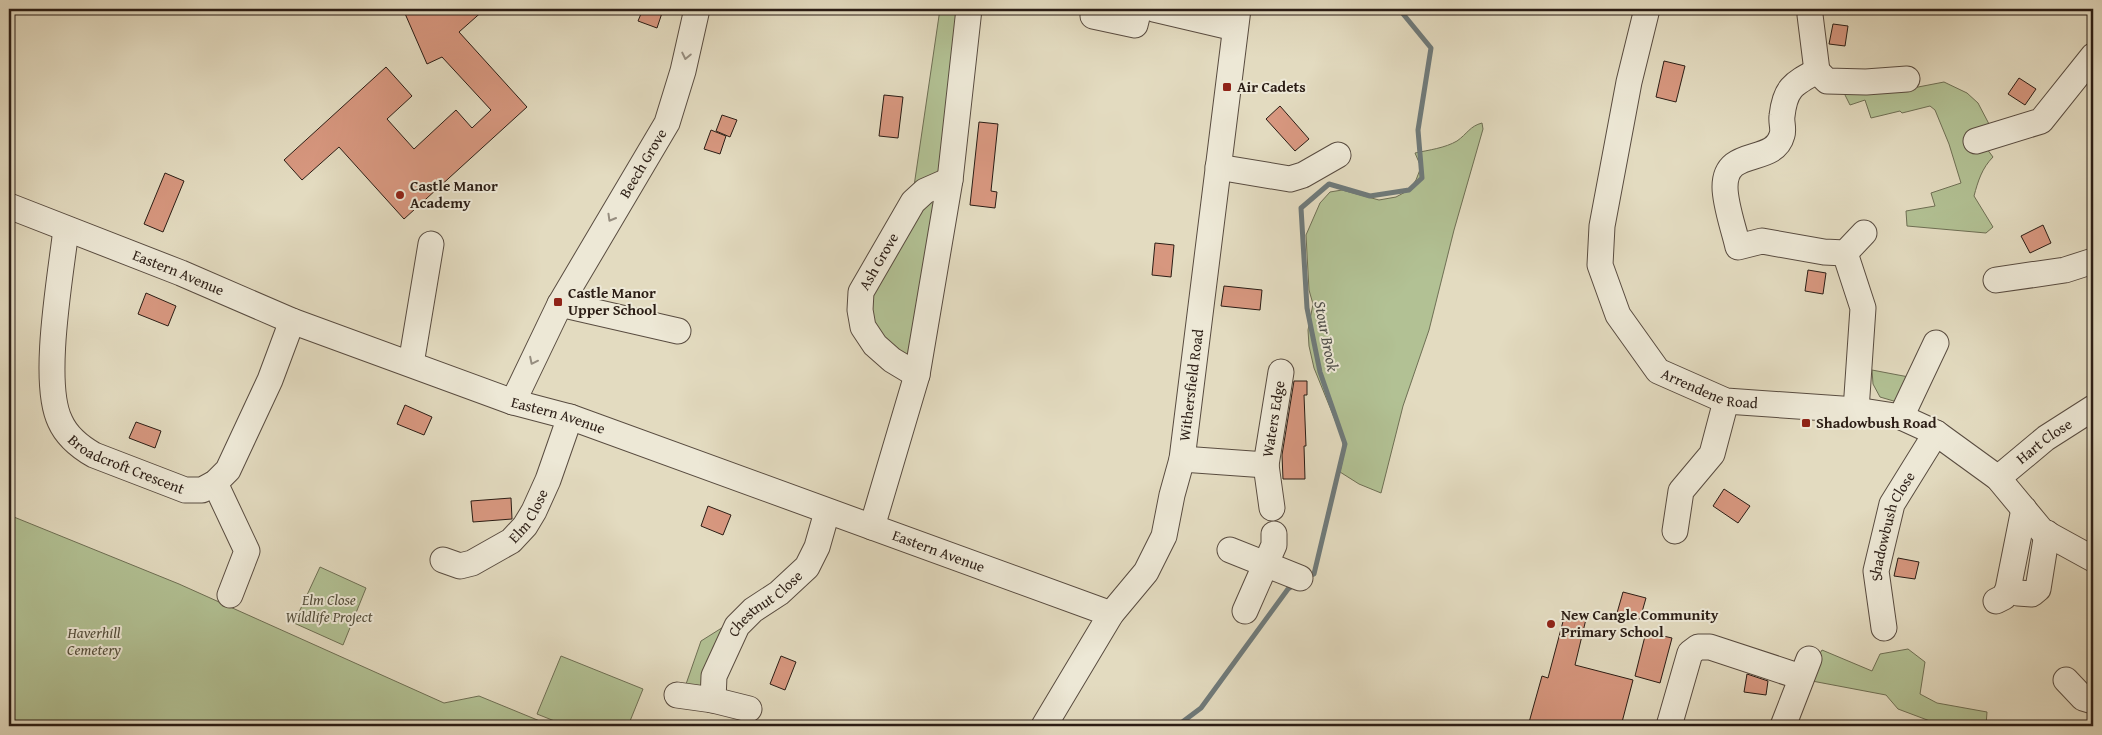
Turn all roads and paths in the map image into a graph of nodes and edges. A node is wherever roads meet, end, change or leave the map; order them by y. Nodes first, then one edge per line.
1 (697, 9) edge
2 (969, 9) edge
3 (1139, 9) edge
4 (1154, 9) edge
5 (1647, 9) edge
6 (1811, 9) edge
7 (1093, 16) dead end
8 (1237, 19) edge
9 (2093, 56) edge
10 (1816, 72) junction
11 (1907, 79) dead end
12 (1976, 141) dead end
13 (1338, 156) dead end
14 (1218, 167) junction
15 (950, 180) junction
16 (9, 206) edge
17 (66, 229) junction
18 (1864, 233) dead end
19 (431, 244) dead end
20 (1845, 253) junction
21 (2093, 261) edge
22 (1996, 280) dead end
23 (560, 304) junction
24 (292, 321) junction
25 (678, 331) dead end
26 (1936, 343) dead end
27 (410, 364) junction
28 (1281, 372) dead end
29 (917, 375) junction
30 (1726, 401) junction
31 (513, 402) junction
32 (2093, 408) edge
33 (1856, 410) junction
34 (570, 417) junction
35 (1901, 418) junction
36 (1936, 433) junction
37 (1182, 459) junction
38 (1266, 465) junction
39 (1998, 478) junction
40 (214, 483) junction
41 (1272, 508) dead end
42 (2024, 509) junction
43 (827, 512) junction
44 (872, 527) junction
45 (1675, 531) dead end
46 (2047, 533) junction
47 (1274, 534) dead end
48 (1230, 550) dead end
49 (2093, 559) edge
50 (442, 560) dead end
51 (1266, 566) junction
52 (1300, 578) dead end
53 (230, 595) dead end
54 (1245, 611) dead end
55 (1111, 614) junction
56 (1884, 628) dead end
57 (2066, 680) dead end
58 (677, 696) dead end
59 (713, 700) junction
60 (2093, 701) edge
61 (749, 709) dead end
62 (1044, 726) edge
63 (1669, 726) edge
64 (1783, 726) edge

1 -> 23 street, Beech Grove
2 - 15 street
3 - 7 street
4 - 8 street
5 - 30 street, Arrendene Road
6 - 10 street
8 - 14 street, Withersfield Road
9 - 12 street
10 - 11 street
10 - 20 street
13 - 14 street
14 - 37 street, Withersfield Road
15 - 29 street
15 - 29 street, Ash Grove
16 - 17 street, Eastern Avenue
17 - 24 street, Eastern Avenue
17 - 40 street, Broadcroft Crescent
18 - 20 street
19 - 27 street
20 - 33 street
21 - 22 street
23 - 25 street
23 -> 31 street, Beech Grove
24 - 27 street, Eastern Avenue
24 - 40 street
26 - 35 street
27 - 31 street, Eastern Avenue
28 - 38 street, Waters Edge
29 - 44 street
30 - 33 street, Arrendene Road
30 - 45 street
31 - 34 street, Eastern Avenue
32 - 39 street, Hart Close
33 - 35 street, Arrendene Road
34 - 43 street, Eastern Avenue
34 - 50 street, Elm Close
35 - 36 street, Arrendene Road
36 - 39 street, Arrendene Road
36 - 56 street, Shadowbush Close
37 - 38 street, Waters Edge
37 - 55 street, Withersfield Road
38 - 41 street, Waters Edge
39 - 42 street, Arrendene Road
40 - 53 street
42 - 46 street, Arrendene Road
42 - 46 street
43 - 44 street, Eastern Avenue
43 - 59 street, Chestnut Close
44 - 55 street, Eastern Avenue
46 - 49 street, Arrendene Road
47 - 51 street
48 - 51 street
51 - 52 street
51 - 54 street
55 - 62 street, Withersfield Road
57 - 60 street
58 - 59 street
59 - 61 street
63 - 64 street

